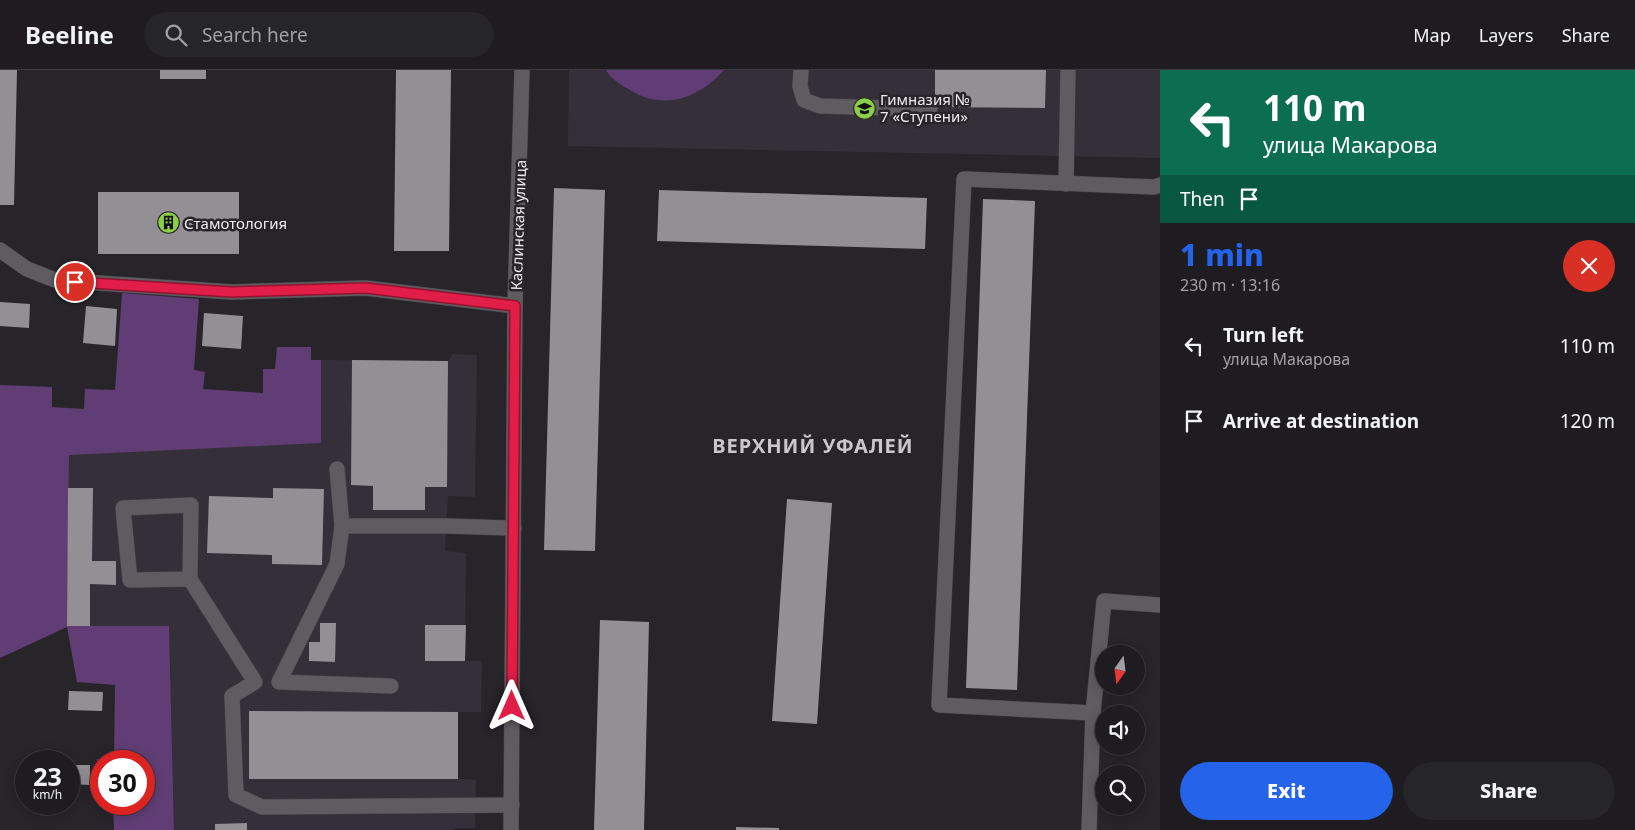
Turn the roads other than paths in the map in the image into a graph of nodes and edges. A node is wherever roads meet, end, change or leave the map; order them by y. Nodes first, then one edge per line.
1 (522, 70) edge
2 (801, 70) edge
3 (1068, 70) edge
4 (930, 109) dead end
5 (1066, 184) junction
6 (1160, 185) edge
7 (0, 250) edge
8 (515, 306) junction
9 (337, 469) dead end
10 (342, 526) junction
11 (514, 528) junction
12 (190, 579) junction
13 (1160, 605) edge
14 (255, 682) junction
15 (278, 682) junction
16 (391, 686) dead end
17 (1093, 713) junction
18 (512, 805) junction
19 (511, 830) edge
20 (1089, 830) edge

1 - 8 street, Каслинская улица
2 - 4 street
3 - 5 street
5 - 6 street
5 - 17 street
7 - 8 street
8 - 11 street, Каслинская улица
9 - 10 street
10 - 11 street
10 - 15 street
11 - 18 street, Каслинская улица
12 - 12 street
12 - 14 street
13 - 17 street
14 - 15 street
14 - 18 street
15 - 16 street
17 - 20 street
18 - 19 street, Каслинская улица

